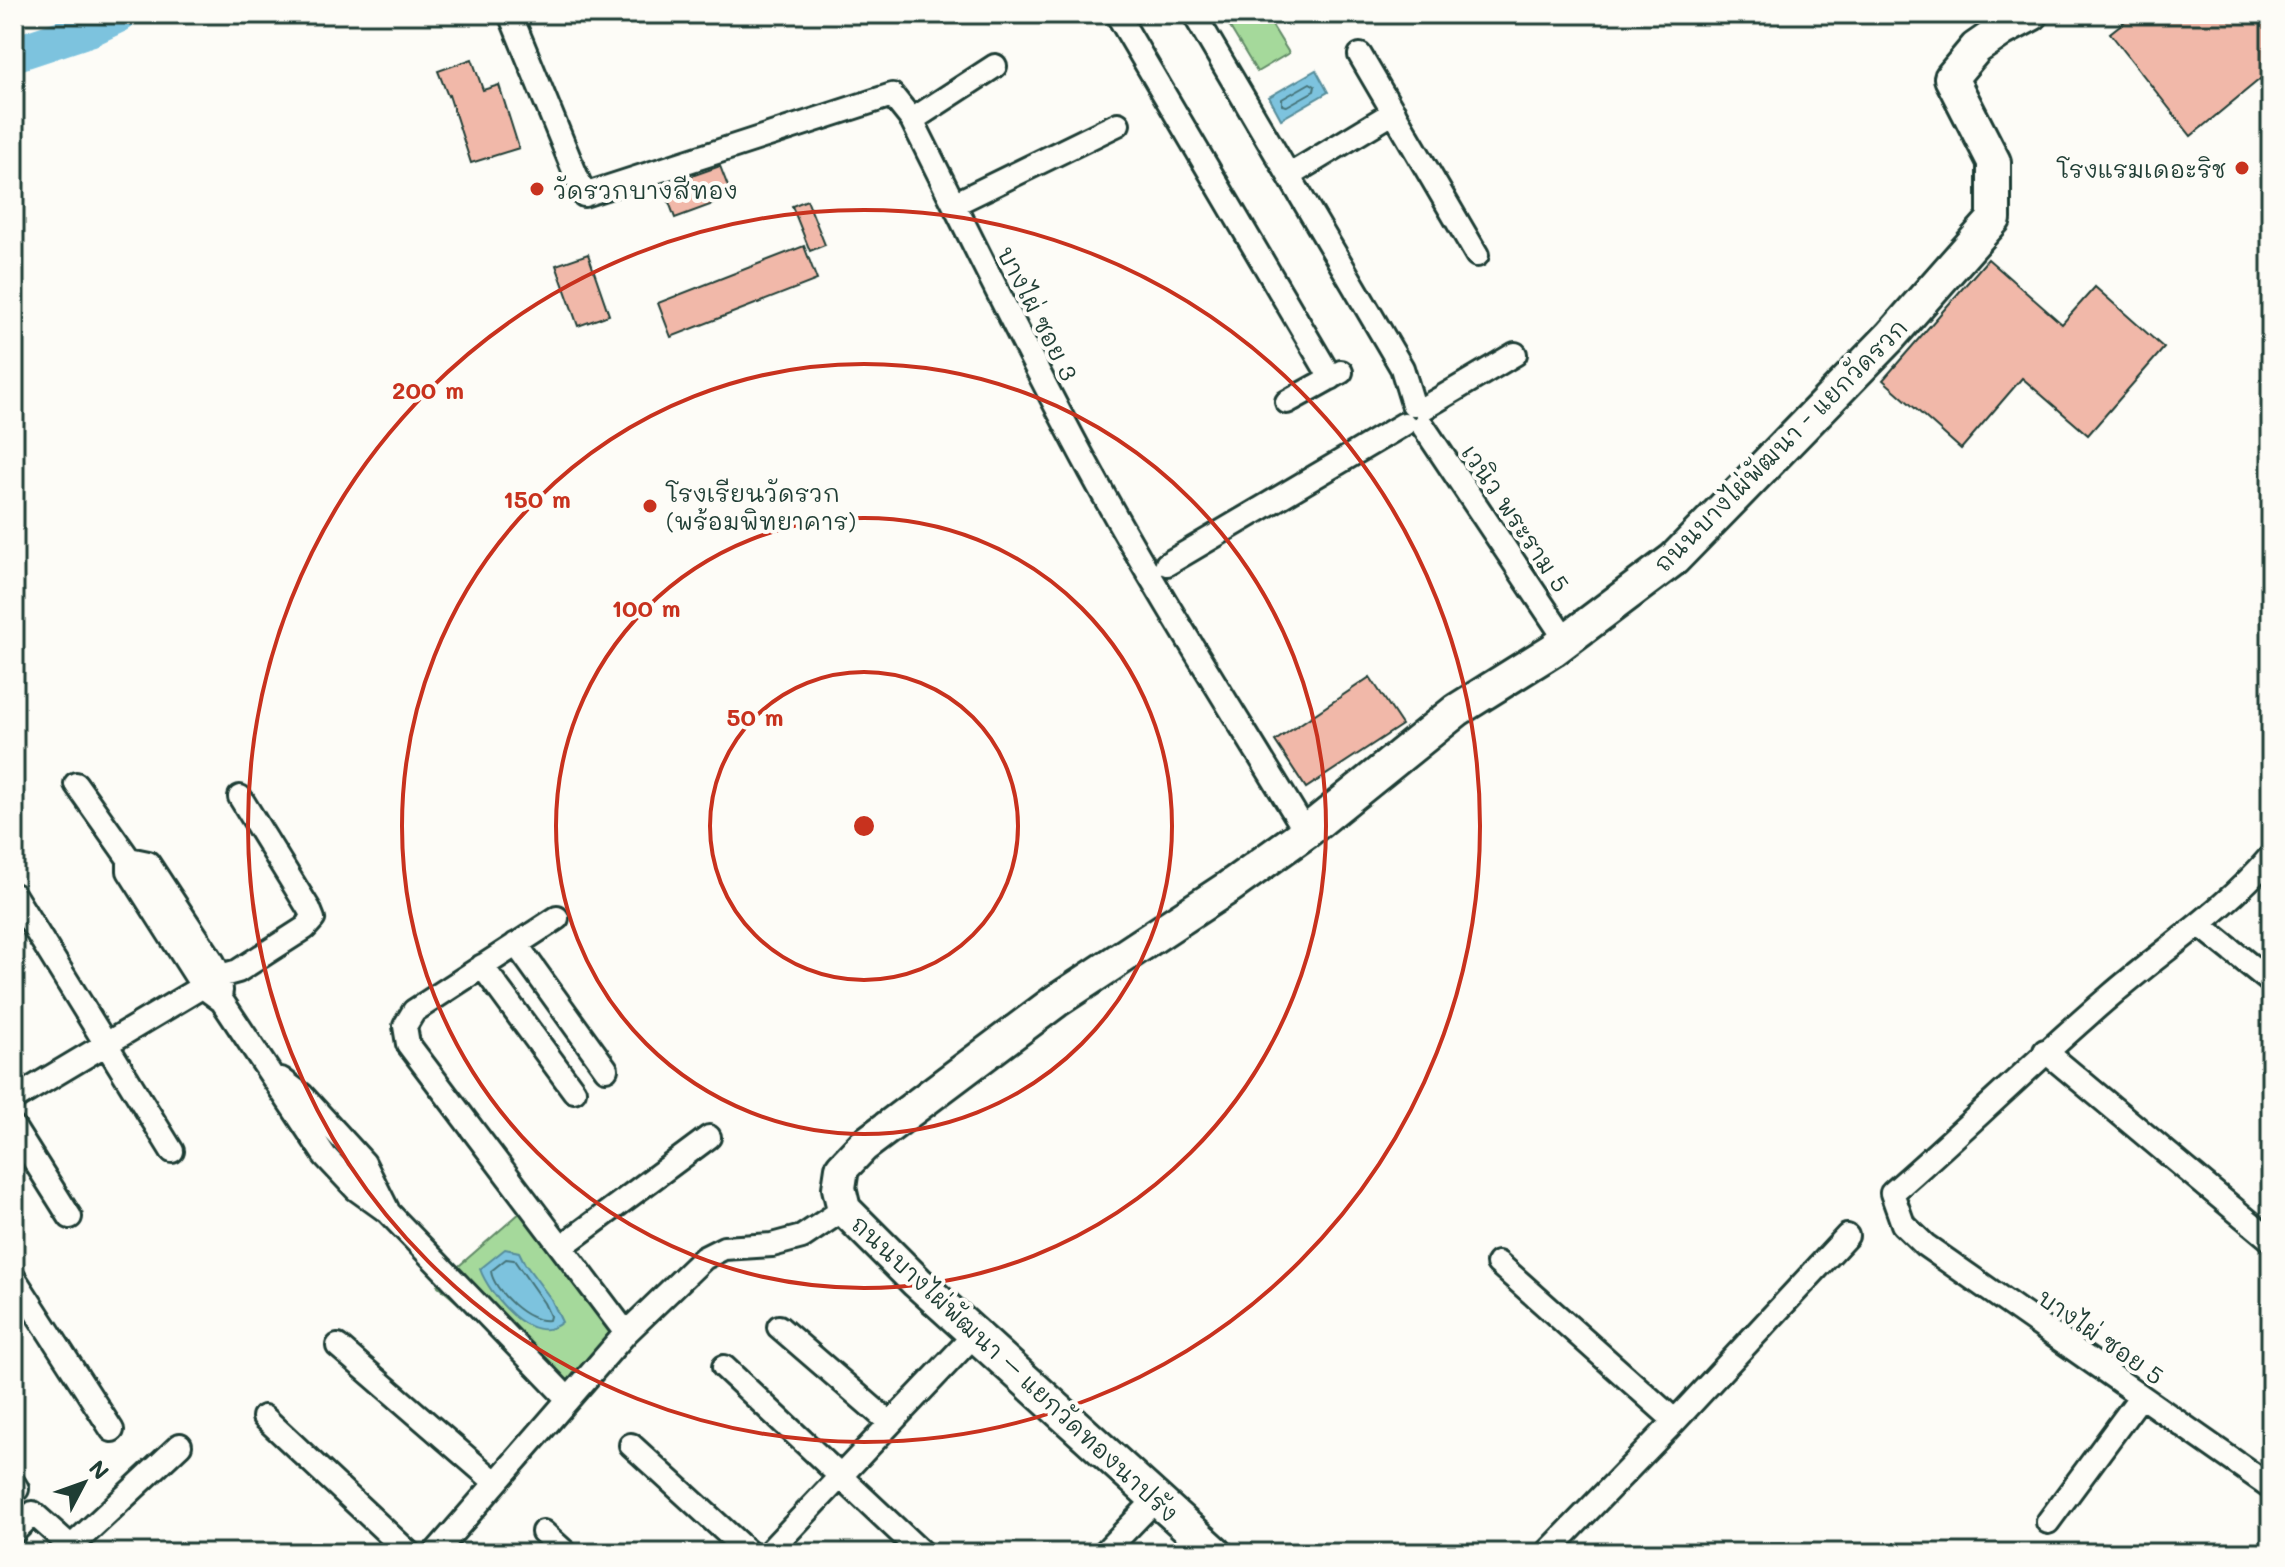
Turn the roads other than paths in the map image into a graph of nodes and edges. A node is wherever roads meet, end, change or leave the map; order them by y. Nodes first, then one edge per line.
1 (510, 14) edge
2 (1117, 14) edge
3 (1194, 14) edge
4 (2032, 14) edge
5 (1360, 55) dead end
6 (995, 66) dead end
7 (1394, 112) junction
8 (912, 120) junction
9 (1118, 124) dead end
10 (1290, 175) junction
11 (954, 204) junction
12 (1477, 255) dead end
13 (1515, 354) dead end
14 (1287, 402) dead end
15 (1416, 415) junction
16 (1167, 564) dead end
17 (1566, 640) junction
18 (76, 784) dead end
19 (240, 797) dead end
20 (1306, 832) junction
21 (2271, 856) edge
22 (14, 895) edge
23 (557, 918) dead end
24 (2200, 925) junction
25 (516, 944) junction
26 (482, 966) junction
27 (211, 982) junction
28 (2271, 982) edge
29 (106, 1042) junction
30 (2045, 1051) junction
31 (606, 1069) dead end
32 (574, 1091) dead end
33 (14, 1099) edge
34 (14, 1128) edge
35 (709, 1137) dead end
36 (172, 1151) dead end
37 (844, 1209) junction
38 (70, 1217) dead end
39 (1847, 1236) dead end
40 (2271, 1240) edge
41 (561, 1247) junction
42 (1498, 1263) dead end
43 (14, 1278) edge
44 (779, 1327) dead end
45 (626, 1333) junction
46 (975, 1334) junction
47 (338, 1346) dead end
48 (724, 1367) dead end
49 (2141, 1396) junction
50 (568, 1399) junction
51 (264, 1417) dead end
52 (1675, 1421) junction
53 (890, 1423) junction
54 (112, 1430) dead end
55 (180, 1445) dead end
56 (631, 1445) dead end
57 (840, 1476) junction
58 (495, 1482) junction
59 (2271, 1487) edge
60 (1156, 1499) junction
61 (2048, 1522) dead end
62 (14, 1532) edge
63 (543, 1532) dead end
64 (74, 1550) edge
65 (1550, 1551) edge
66 (409, 1553) edge
67 (435, 1553) edge
68 (566, 1553) edge
69 (749, 1553) edge
70 (768, 1553) edge
71 (922, 1553) edge
72 (1104, 1553) edge
73 (1216, 1553) edge

1 - 8 street, บางไผ่ ซอย 3
2 - 14 street
3 - 10 street, เวนิว พระราม 5
4 - 17 street, ถนนบางไผ่พัฒนา - แยกวัดรวก
5 - 7 street
6 - 8 street
7 - 10 street
7 - 12 street
8 - 11 street, บางไผ่ ซอย 3
9 - 11 street
10 - 15 street, เวนิว พระราม 5
11 - 20 street, บางไผ่ ซอย 3
13 - 15 street
15 - 16 street
15 - 17 street, เวนิว พระราม 5
17 - 20 street, ถนนบางไผ่พัฒนา - แยกวัดรวก
18 - 27 street
19 - 27 street
20 - 37 street, ถนนบางไผ่พัฒนา – แยกวัดทองนาปรัง
21 - 24 street
22 - 29 street
23 - 25 street
24 - 28 street
24 - 30 street
25 - 26 street
25 - 31 street
26 - 32 street
26 - 41 street
27 - 29 street
27 - 50 street
29 - 33 street
29 - 36 street
30 - 40 street
30 - 49 street, บางไผ่ ซอย 5
34 - 38 street
35 - 41 street
37 - 45 street
37 - 46 street, ถนนบางไผ่พัฒนา – แยกวัดทองนาปรัง
39 - 52 street
41 - 45 street
42 - 52 street
43 - 54 street
44 - 53 street
45 - 50 street
46 - 53 street
46 - 60 street, ถนนบางไผ่พัฒนา – แยกวัดทองนาปรัง
47 - 58 street
48 - 57 street
49 - 59 street, บางไผ่ ซอย 5
49 - 61 street
50 - 58 street
51 - 66 street
52 - 65 street
53 - 57 street
55 - 64 street
56 - 69 street
57 - 70 street
57 - 71 street
58 - 67 street
60 - 72 street
60 - 73 street, ถนนบางไผ่พัฒนา – แยกวัดทองนาปรัง
62 - 64 street
63 - 68 street

